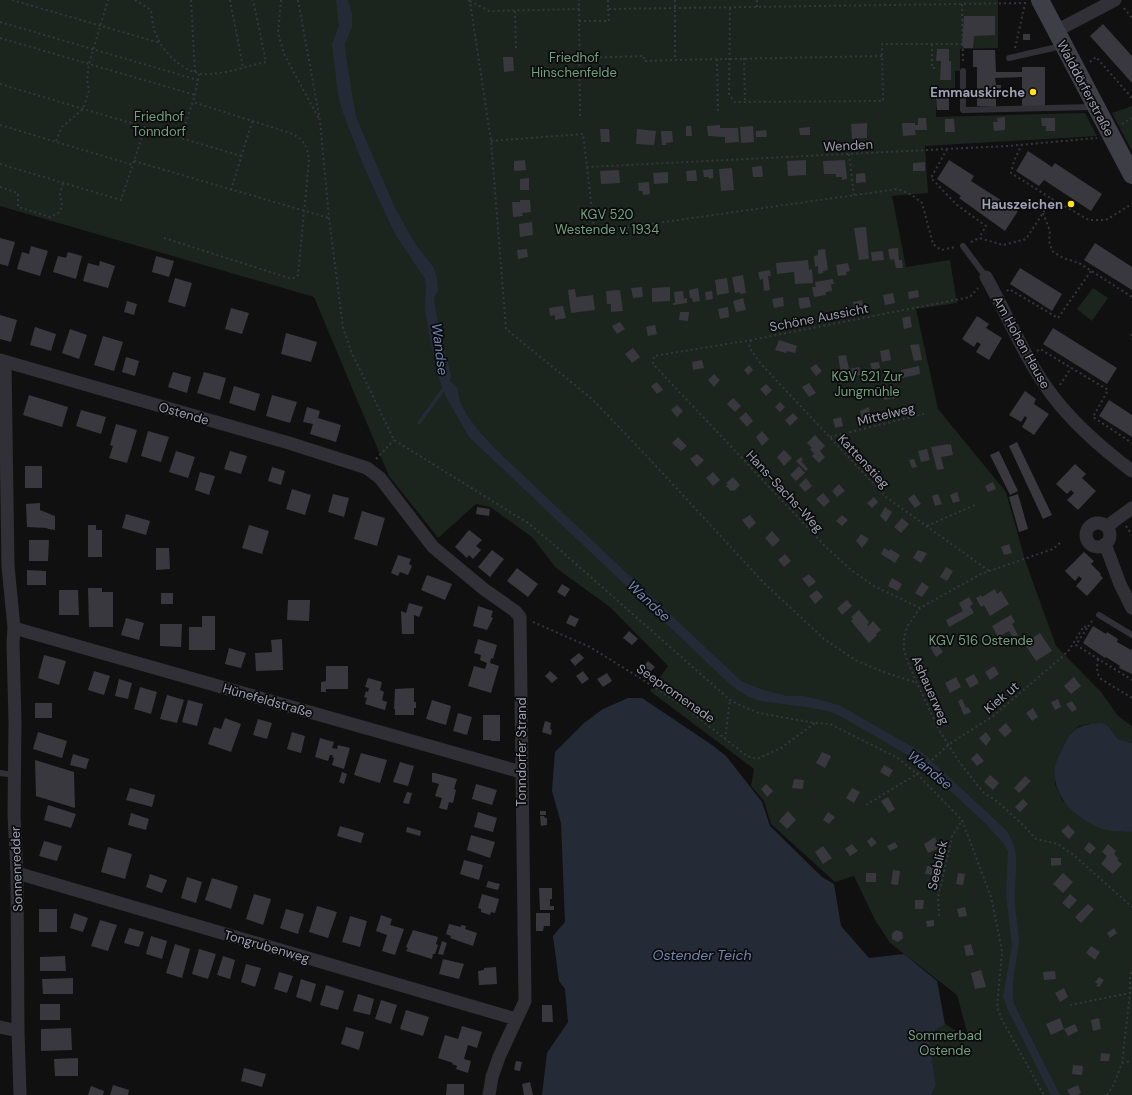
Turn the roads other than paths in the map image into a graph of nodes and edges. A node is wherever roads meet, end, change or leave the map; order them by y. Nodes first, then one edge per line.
1 (1031, 2) edge
2 (1120, 4) edge
3 (1060, 38) junction
4 (1011, 58) road end
5 (963, 71) road end
6 (1096, 107) junction
7 (1132, 175) edge
8 (963, 246) road end
9 (986, 277) joint
10 (3, 361) edge
11 (1132, 471) edge
12 (1132, 508) edge
13 (1107, 527) junction
14 (1105, 544) junction
15 (1132, 608) edge
16 (1099, 615) road end
17 (520, 617) joint
18 (14, 628) junction
19 (1132, 635) edge
20 (6, 643) edge
21 (521, 772) junction
22 (0, 773) edge
23 (14, 775) junction
24 (17, 873) junction
25 (516, 1019) junction
26 (0, 1027) edge
27 (18, 1031) junction
28 (20, 1095) edge
29 (489, 1095) edge

1 - 3 street, Walddörferstraße
2 - 3 street
3 - 4 lane
3 - 6 street, Walddörferstraße
5 - 6 lane
6 - 7 street, Walddörferstraße
8 - 9 lane
9 - 11 street, Am Hohen Hause
10 - 17 street, Ostende
10 - 18 street, Sonnenredder
12 - 13 street
13 - 14 street
13 - 14 street
14 - 15 street
16 - 19 lane
17 - 21 street, Tonndorfer Strand
18 - 20 street, Sonnenredder
18 - 21 street, Hünefeldstraße
20 - 23 street, Sonnenredder
21 - 25 street, Tonndorfer Strand
22 - 23 lane
23 - 24 street, Sonnenredder
24 - 25 street, Tongrubenweg
24 - 27 street, Sonnenredder
25 - 29 street, Tonndorfer Strand
26 - 27 street
27 - 28 street, Sonnenredder

